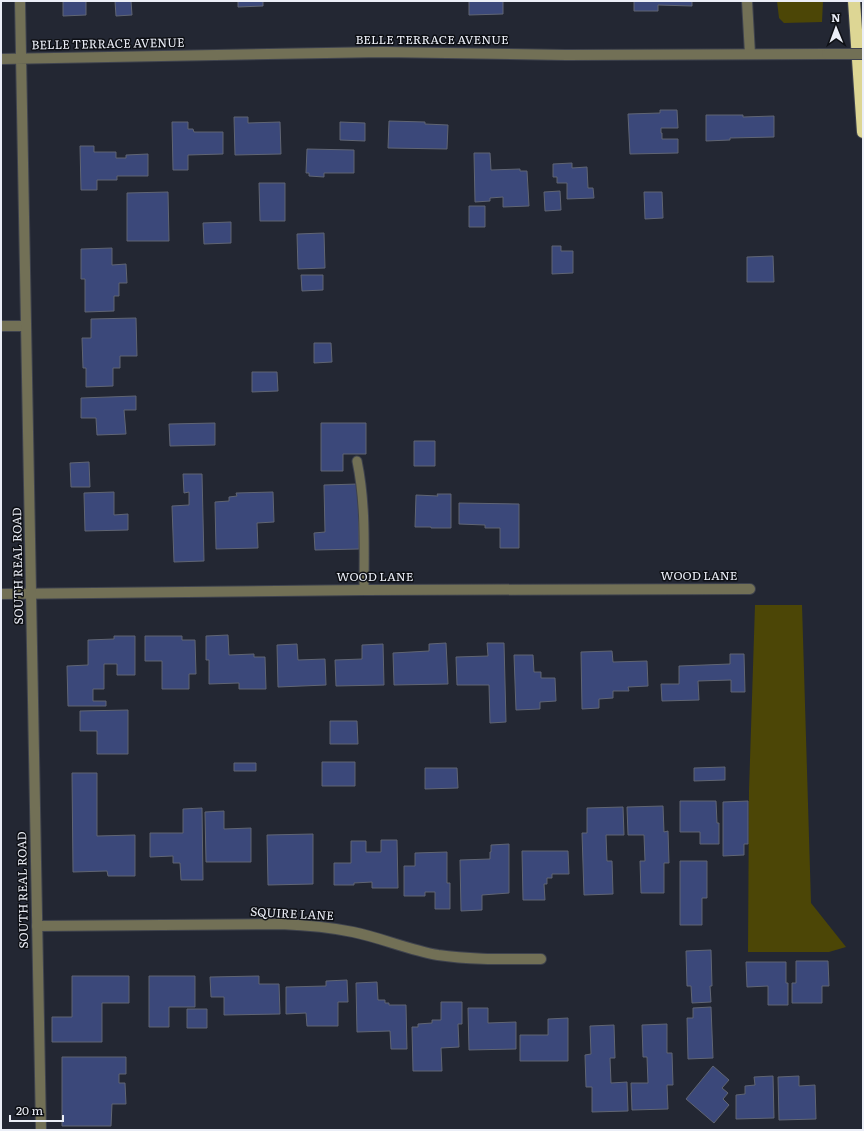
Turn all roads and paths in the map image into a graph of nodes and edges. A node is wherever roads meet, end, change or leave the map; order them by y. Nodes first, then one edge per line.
1 (20, 1) edge
2 (747, 1) edge
3 (854, 1) edge
4 (750, 54) junction
5 (863, 54) edge
6 (1, 59) edge
7 (21, 59) junction
8 (863, 132) edge
9 (1, 326) edge
10 (26, 326) junction
11 (357, 461) dead end
12 (750, 589) dead end
13 (364, 590) junction
14 (1, 594) edge
15 (31, 594) junction
16 (37, 926) junction
17 (541, 959) dead end
18 (41, 1130) edge

1 - 7 street, SOUTH REAL ROAD
2 - 4 street
3 - 8 highway
4 - 5 street, BELLE TERRACE AVENUE, bridge
4 - 7 street, BELLE TERRACE AVENUE
6 - 7 street, BELLE TERRACE AVENUE
7 - 10 street, SOUTH REAL ROAD
9 - 10 street
10 - 15 street, SOUTH REAL ROAD
11 - 13 lane
12 - 13 street, WOOD LANE
13 - 15 street, WOOD LANE
14 - 15 street, WOOD LANE
15 - 16 street, SOUTH REAL ROAD
16 - 17 street, SQUIRE LANE
16 - 18 street, SOUTH REAL ROAD

